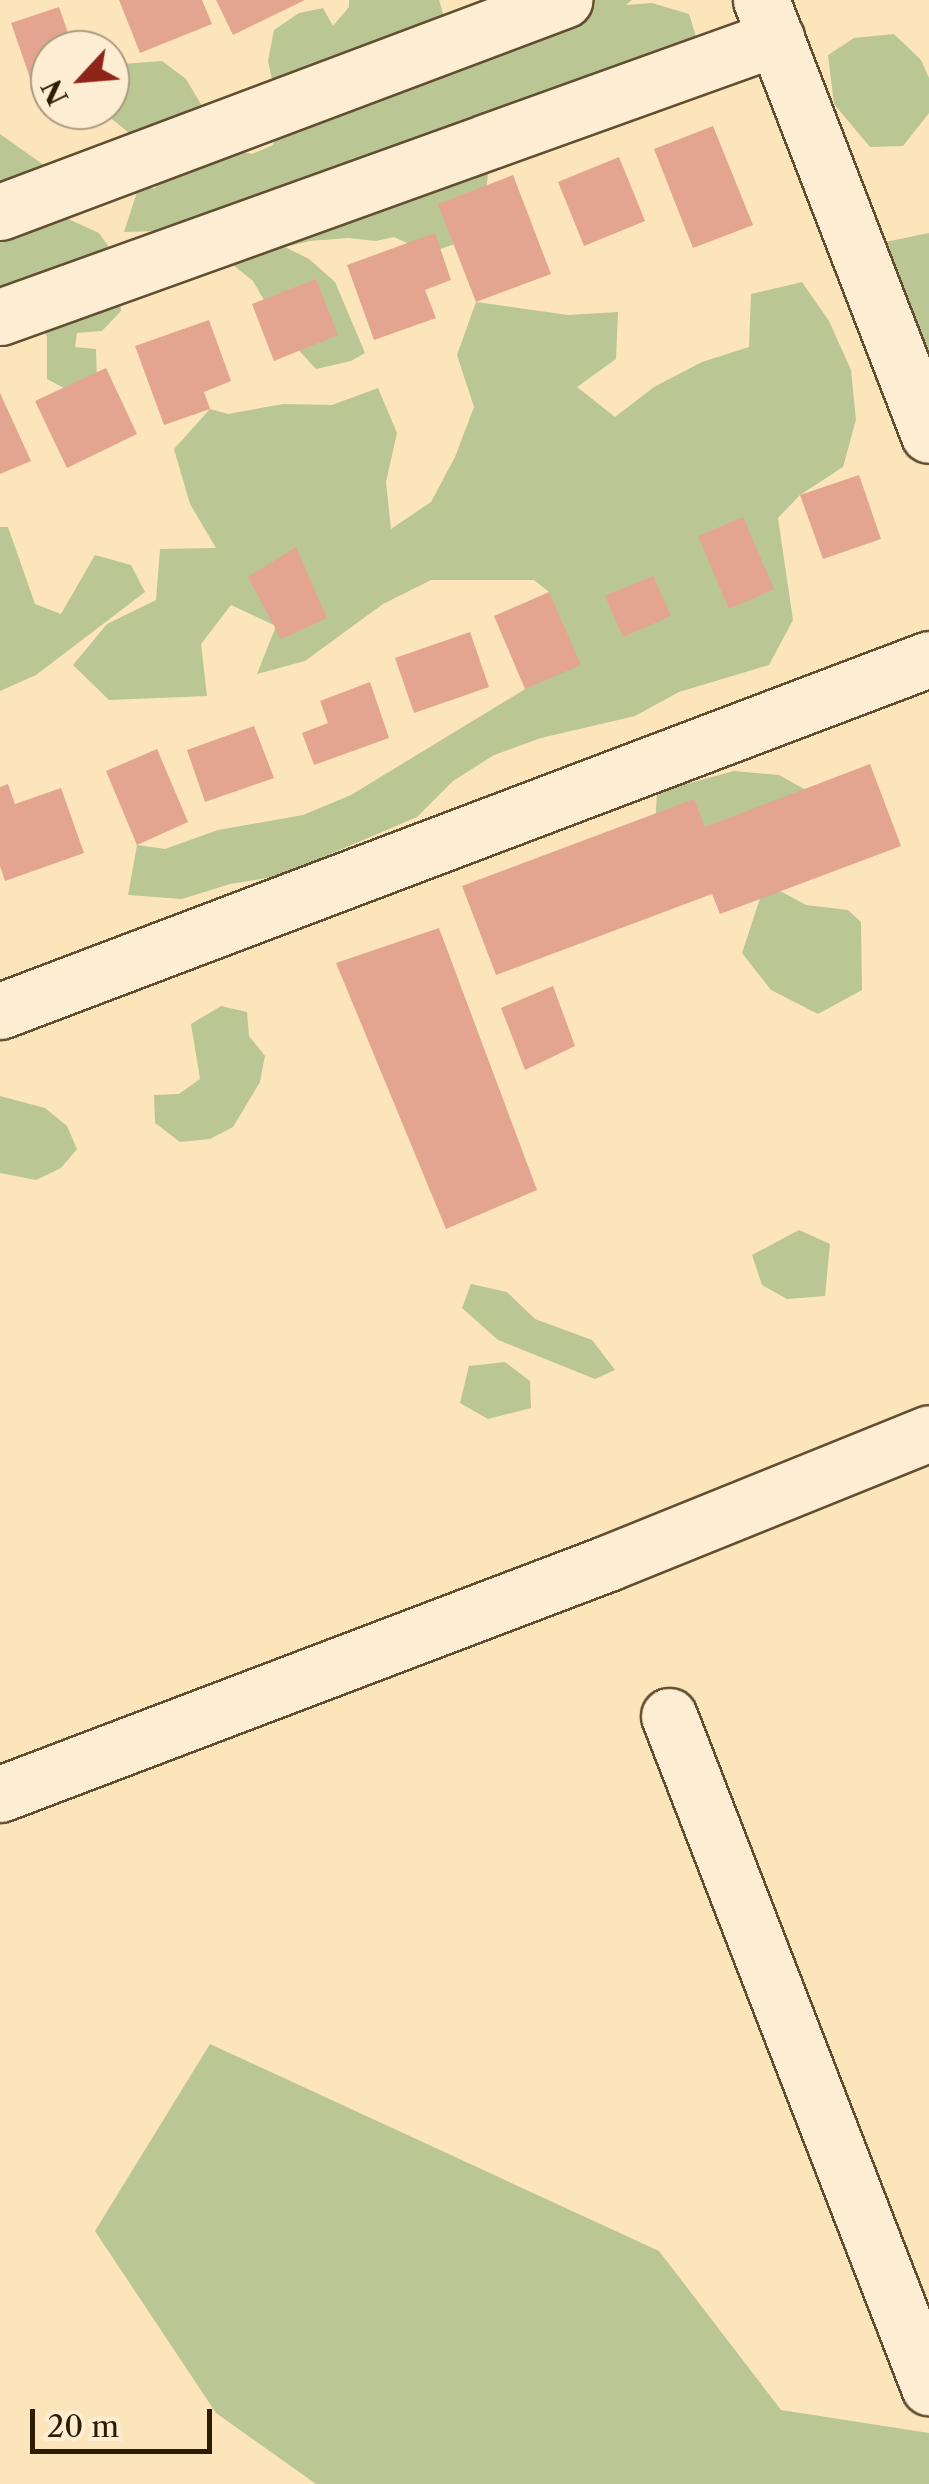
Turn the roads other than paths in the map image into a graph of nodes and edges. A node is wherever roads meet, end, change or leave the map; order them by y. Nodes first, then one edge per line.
1 (564, 0) edge
2 (769, 19) edge
3 (0, 212) edge
4 (0, 317) edge
5 (929, 434) edge
6 (929, 659) edge
7 (0, 1011) edge
8 (929, 1432) edge
9 (668, 1716) dead end
10 (0, 1794) edge
11 (929, 2387) edge

1 - 3 street
2 - 4 street
2 - 5 street
6 - 7 street
8 - 10 street
9 - 11 street

